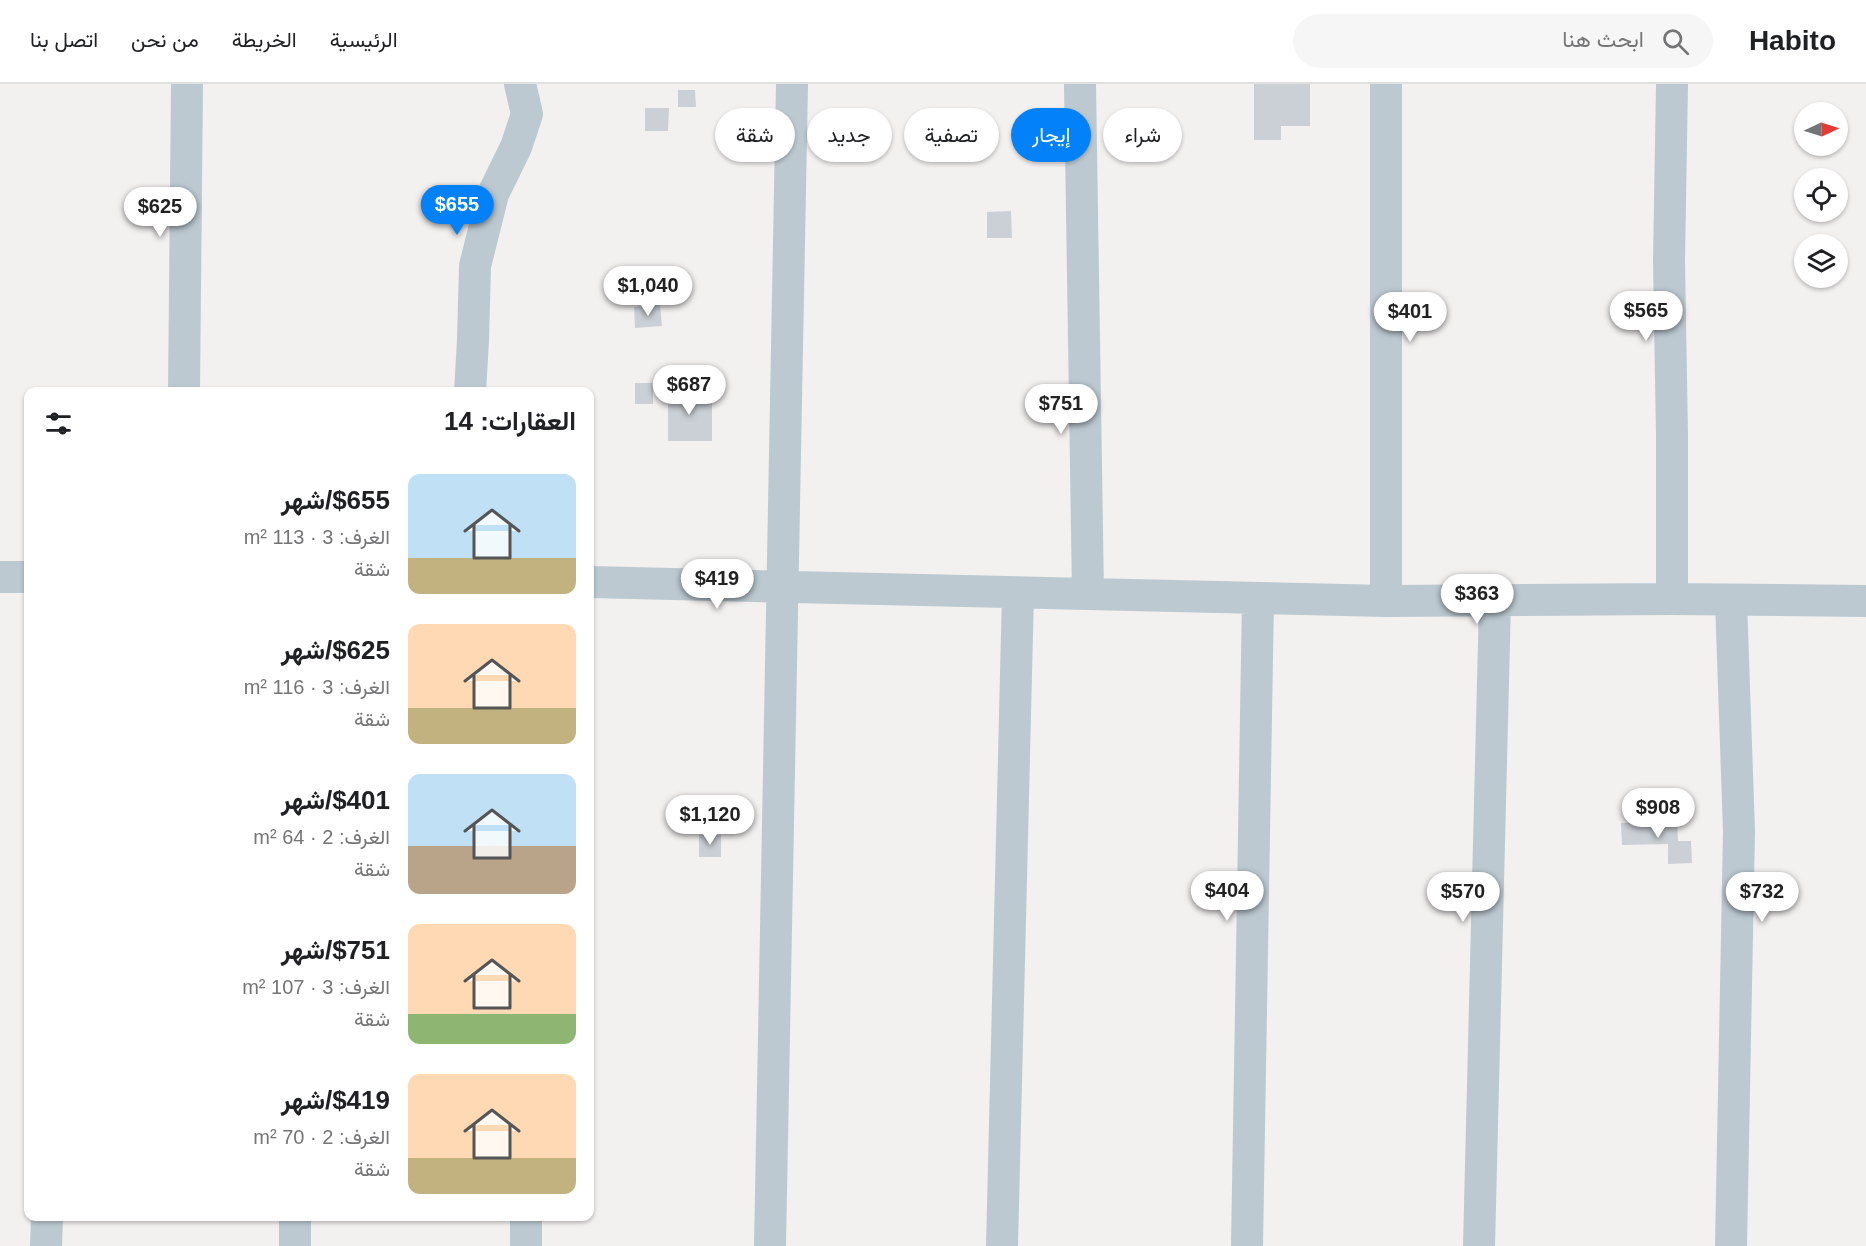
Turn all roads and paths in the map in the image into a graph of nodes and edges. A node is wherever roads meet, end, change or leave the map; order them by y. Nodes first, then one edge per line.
1 (187, 84) edge
2 (520, 84) edge
3 (792, 84) edge
4 (1080, 84) edge
5 (1386, 84) edge
6 (1672, 84) edge
7 (184, 387) edge
8 (470, 387) edge
9 (0, 577) edge
10 (24, 577) edge
11 (594, 582) edge
12 (784, 587) junction
13 (1018, 593) junction
14 (1088, 594) junction
15 (1258, 598) junction
16 (1672, 600) junction
17 (1731, 600) junction
18 (1386, 601) junction
19 (1495, 601) junction
20 (1866, 601) edge
21 (47, 1221) edge
22 (295, 1221) edge
23 (526, 1221) edge
24 (46, 1246) edge
25 (295, 1246) edge
26 (526, 1246) edge
27 (770, 1246) edge
28 (1002, 1246) edge
29 (1247, 1246) edge
30 (1479, 1246) edge
31 (1731, 1246) edge

1 - 7 street
2 - 8 street
3 - 12 street
4 - 14 street
5 - 18 street
6 - 16 street
9 - 10 street
11 - 12 street
12 - 13 street
12 - 27 street
13 - 14 street
13 - 28 street
14 - 15 street
15 - 18 street
15 - 29 street
16 - 17 street
16 - 19 street
17 - 20 street
17 - 31 street
18 - 19 street
19 - 30 street
21 - 24 street
22 - 25 street
23 - 26 street

